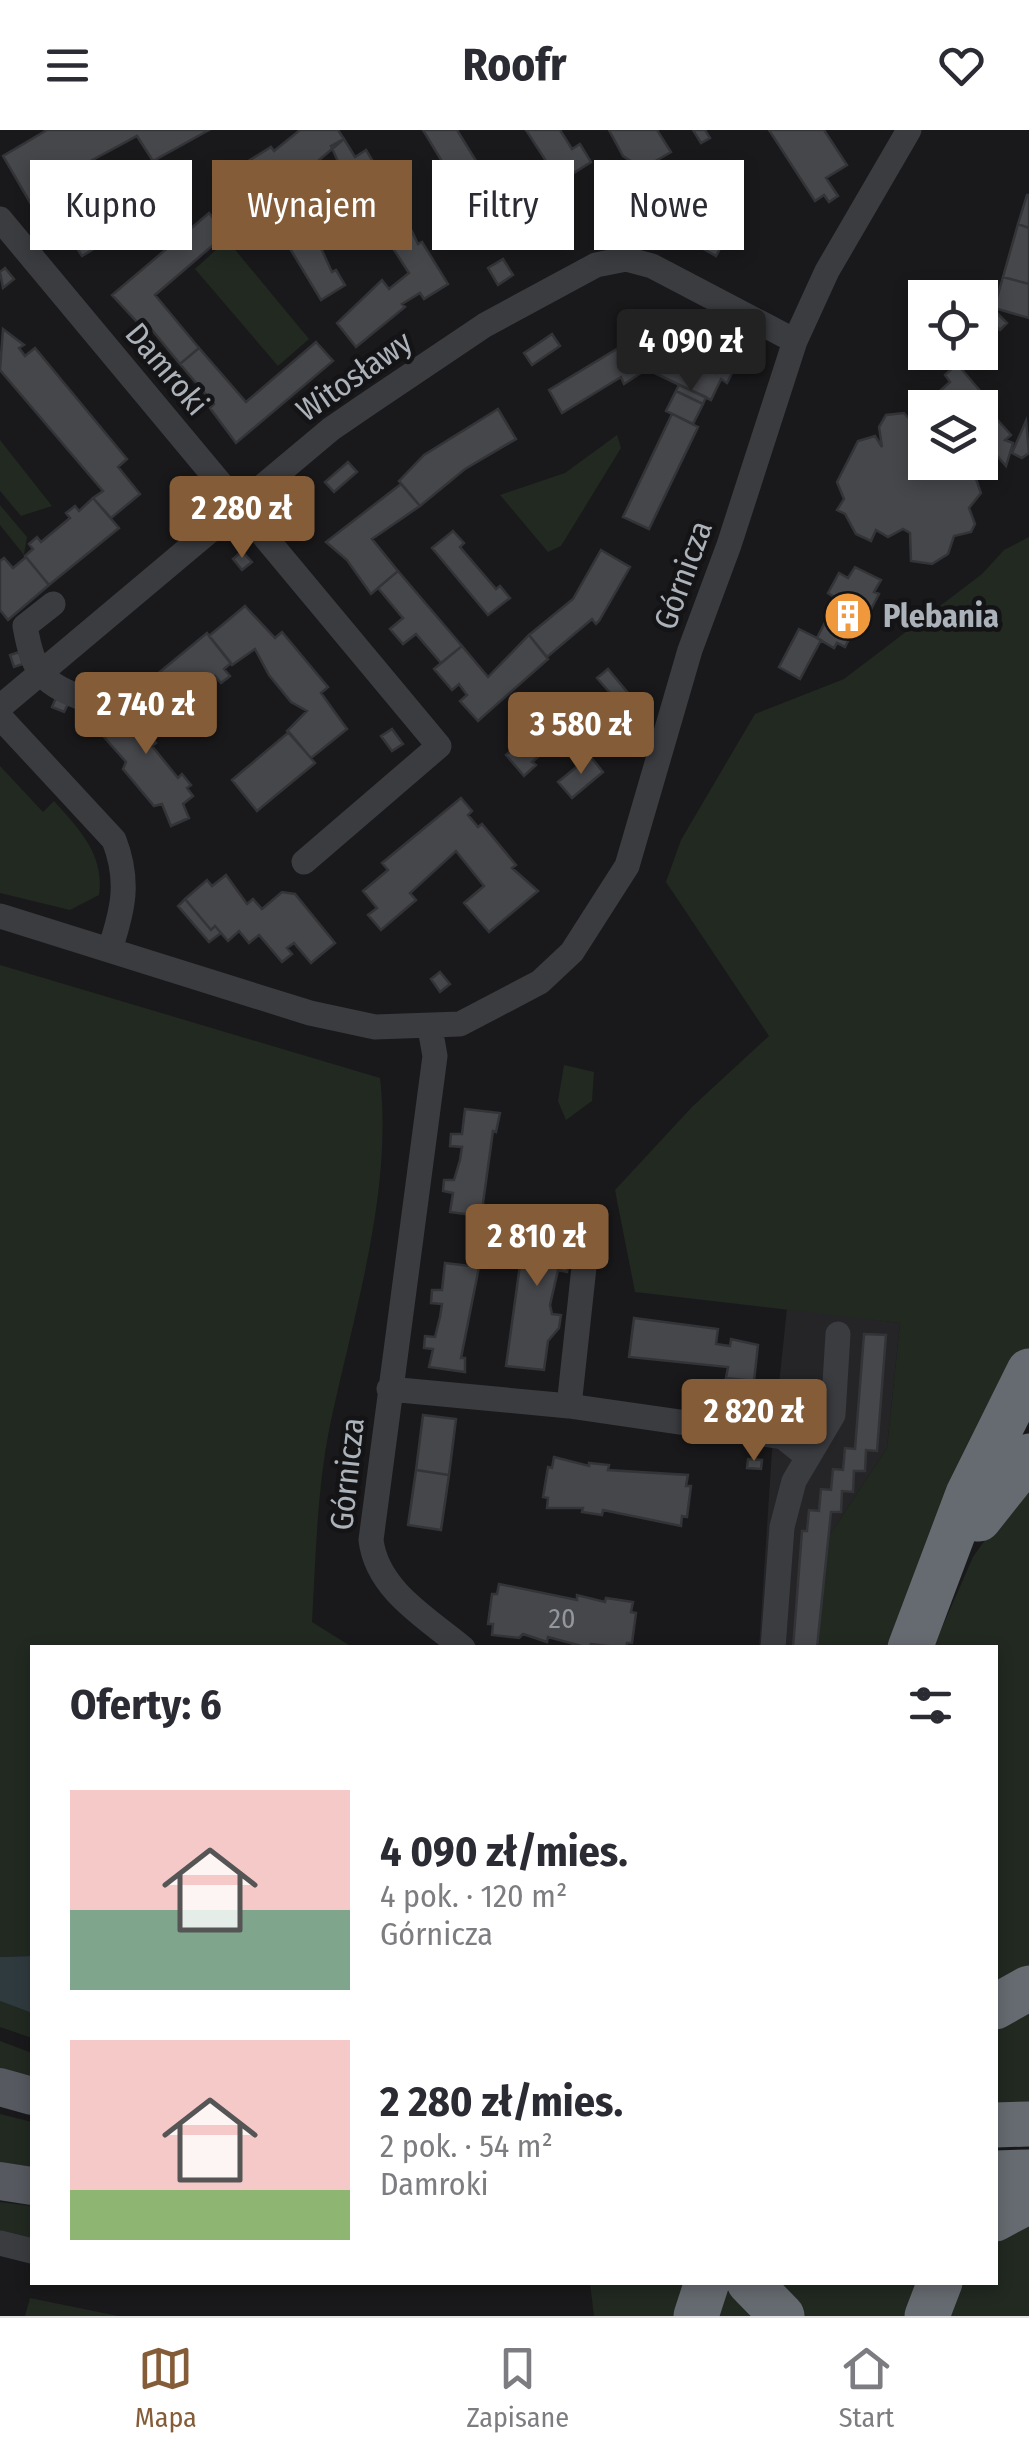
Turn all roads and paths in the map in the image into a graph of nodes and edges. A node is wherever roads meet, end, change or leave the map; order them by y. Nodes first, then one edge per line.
1 (909, 130) edge
2 (0, 219) edge
3 (795, 341) junction
4 (241, 506) junction
5 (53, 604) dead end
6 (40, 674) junction
7 (106, 687) dead end
8 (0, 707) edge
9 (0, 717) edge
10 (304, 862) dead end
11 (0, 916) edge
12 (110, 950) junction
13 (430, 1028) junction
14 (584, 1267) dead end
15 (838, 1334) dead end
16 (1029, 1371) edge
17 (389, 1390) junction
18 (569, 1406) junction
19 (1029, 1456) edge
20 (808, 1457) junction
21 (941, 1574) junction
22 (459, 1645) edge
23 (773, 1645) edge
24 (911, 1645) edge
25 (1029, 1988) edge
26 (998, 2004) edge
27 (0, 2088) edge
28 (30, 2096) edge
29 (1029, 2124) edge
30 (998, 2125) edge
31 (1029, 2172) edge
32 (998, 2173) edge
33 (0, 2180) edge
34 (30, 2186) edge
35 (1029, 2201) edge
36 (998, 2217) edge
37 (0, 2242) edge
38 (30, 2250) edge
39 (706, 2285) edge
40 (752, 2285) edge
41 (939, 2285) edge
42 (696, 2316) edge
43 (782, 2316) edge
44 (927, 2316) edge

1 - 3 street, Górnicza
2 - 4 street, Damroki
3 - 4 street, Witosławy
3 - 13 street, Górnicza
4 - 6 street, Witosławy
4 - 10 street, Damroki
5 - 6 street
6 - 7 street
6 - 8 street, Witosławy
9 - 12 street
11 - 12 street, Górnicza
12 - 13 street, Górnicza
13 - 17 street, Górnicza
14 - 18 street
15 - 20 street
16 - 21 highway
17 - 18 street, Górnicza
17 - 22 street, Górnicza
18 - 20 street, Górnicza
19 - 21 highway
20 - 23 street
21 - 24 highway
25 - 26 highway
27 - 28 main road
29 - 30 highway
31 - 32 highway
33 - 34 main road
35 - 36 highway
37 - 38 street
39 - 42 highway
40 - 43 highway
41 - 44 highway

